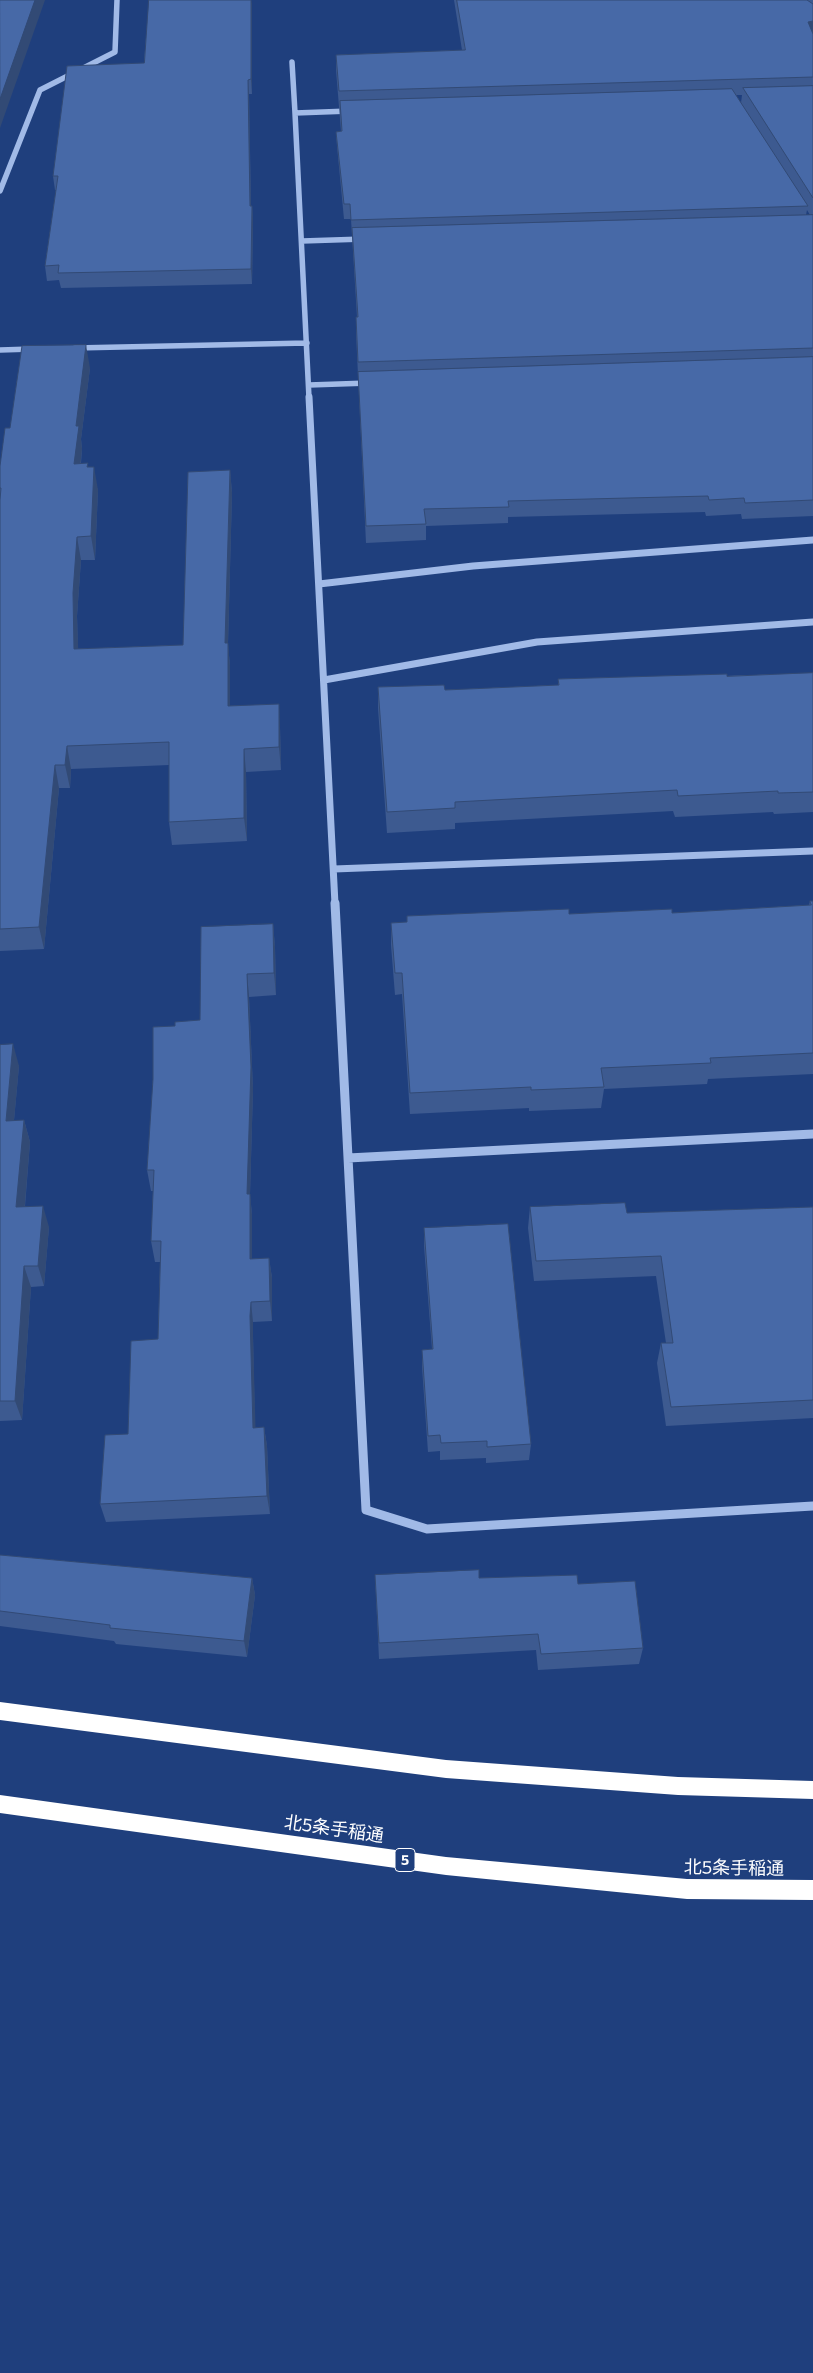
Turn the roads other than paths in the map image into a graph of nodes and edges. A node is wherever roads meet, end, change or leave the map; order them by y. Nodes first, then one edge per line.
1 (118, 0) edge
2 (292, 62) dead end
3 (355, 111) edge
4 (295, 113) junction
5 (0, 191) edge
6 (370, 239) edge
7 (302, 240) junction
8 (306, 343) junction
9 (40, 349) edge
10 (69, 349) edge
11 (0, 350) edge
12 (378, 383) edge
13 (309, 385) junction
14 (813, 540) edge
15 (319, 584) junction
16 (813, 622) edge
17 (324, 680) junction
18 (813, 851) edge
19 (334, 869) junction
20 (813, 1134) edge
21 (348, 1158) junction
22 (813, 1506) edge
23 (0, 1711) edge
24 (813, 1790) edge
25 (0, 1804) edge
26 (813, 1890) edge

1 - 5 street
2 - 4 street
3 - 4 street
4 - 7 street
6 - 7 street
7 - 8 street
8 - 10 street
8 - 13 street
9 - 11 street
12 - 13 street
13 - 15 street
14 - 15 street
15 - 17 street
16 - 17 street
17 - 19 street
18 - 19 street
19 - 21 street
20 - 21 street
21 - 22 street
23 - 24 highway
25 - 26 highway, 北5条手稲通 / 5

